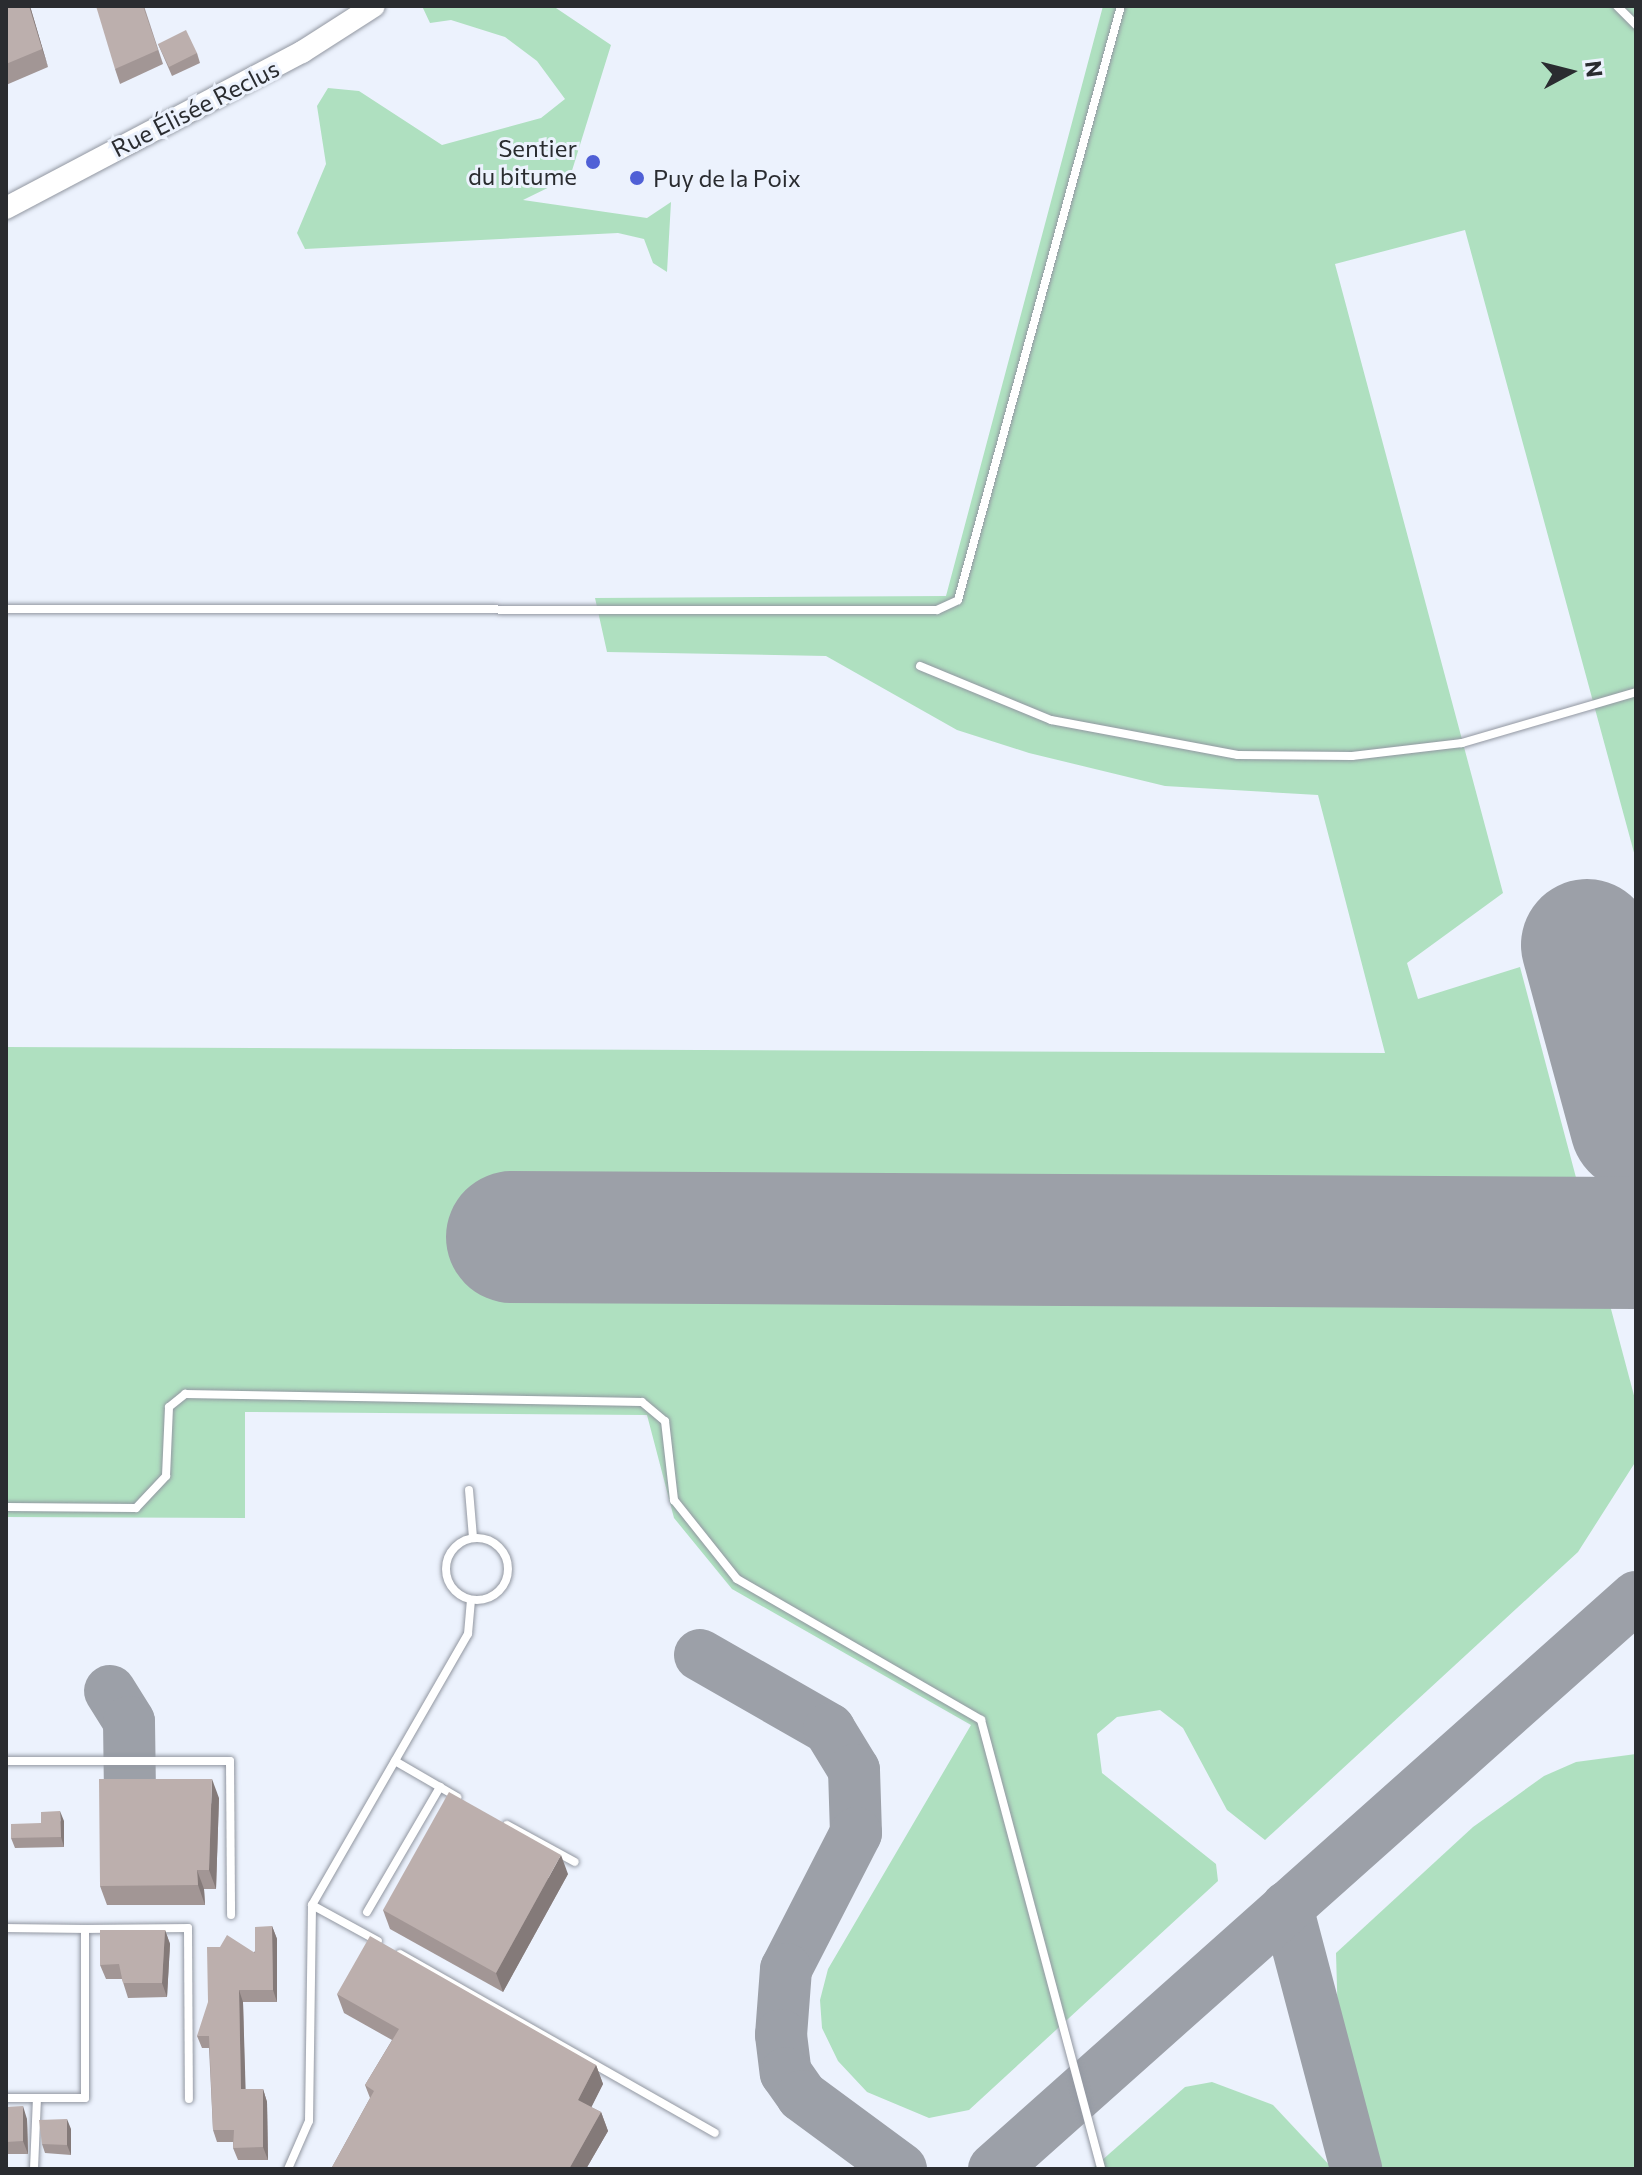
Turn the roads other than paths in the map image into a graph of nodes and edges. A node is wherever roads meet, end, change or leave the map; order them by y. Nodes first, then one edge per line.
1 (374, 6) edge
2 (1121, 6) edge
3 (1617, 6) edge
4 (1636, 25) edge
5 (8, 206) edge
6 (6, 609) edge
7 (920, 666) dead end
8 (1636, 692) edge
9 (469, 1490) dead end
10 (6, 1507) edge
11 (473, 1538) junction
12 (471, 1600) junction
13 (6, 1761) edge
14 (395, 1761) junction
15 (440, 1787) junction
16 (467, 1802) edge
17 (494, 1817) edge
18 (575, 1862) dead end
19 (312, 1905) junction
20 (367, 1912) dead end
21 (231, 1915) dead end
22 (6, 1928) edge
23 (85, 1929) junction
24 (6, 2098) edge
25 (37, 2098) junction
26 (189, 2099) dead end
27 (715, 2133) dead end
28 (34, 2169) edge
29 (288, 2169) edge
30 (1101, 2169) edge

1 - 5 main road, Rue Élisée Reclus
2 - 6 lane
3 - 4 lane
7 - 8 lane
9 - 11 lane
10 - 30 lane
11 - 12 lane
11 - 12 lane
12 - 14 lane
13 - 21 lane
14 - 15 lane
14 - 19 lane
15 - 16 lane
15 - 20 lane
17 - 18 lane
19 - 27 lane
19 - 29 lane
22 - 23 lane
23 - 25 lane
23 - 26 lane
24 - 25 lane
25 - 28 lane

